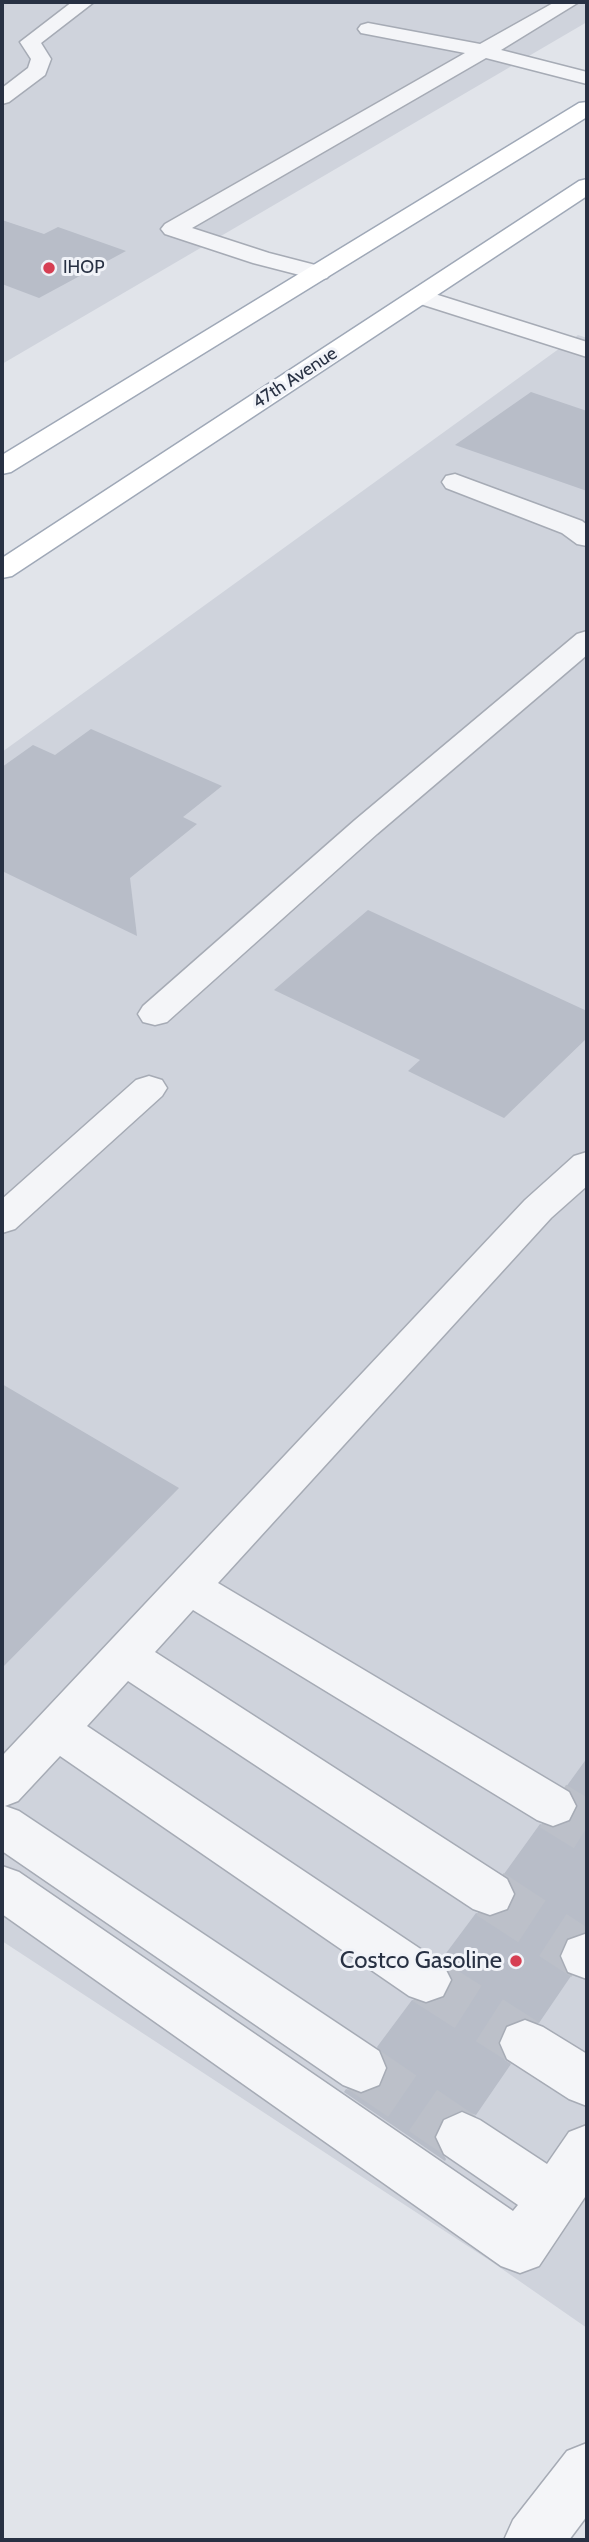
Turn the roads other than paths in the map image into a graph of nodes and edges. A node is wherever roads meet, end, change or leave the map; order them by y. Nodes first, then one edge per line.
1 (85, 2) edge
2 (569, 2) edge
3 (368, 29) dead end
4 (484, 51) junction
5 (587, 78) edge
6 (2, 98) edge
7 (587, 108) edge
8 (587, 186) edge
9 (318, 273) junction
10 (419, 296) junction
11 (587, 350) edge
12 (2, 466) edge
13 (455, 482) dead end
14 (587, 538) edge
15 (2, 570) edge
16 (587, 640) edge
17 (155, 1014) dead end
18 (149, 1088) dead end
19 (587, 1165) edge
20 (2, 1220) edge
21 (188, 1587) junction
22 (125, 1656) junction
23 (56, 1729) junction
24 (2, 1787) edge
25 (553, 1806) tunnel mouth
26 (2, 1825) edge
27 (2, 1887) edge
28 (490, 1894) tunnel mouth
29 (426, 1980) tunnel mouth
30 (525, 2043) tunnel mouth
31 (362, 2068) tunnel mouth
32 (587, 2082) edge
33 (461, 2137) tunnel mouth
34 (587, 2151) edge
35 (553, 2198) junction
36 (587, 2471) edge
37 (533, 2540) edge

1 - 6 lane
2 - 4 lane
3 - 4 lane
4 - 5 lane
4 - 9 lane
7 - 9 main road
8 - 10 main road, 47th Avenue
9 - 12 main road
10 - 11 lane
10 - 15 main road, 47th Avenue
13 - 14 lane
16 - 17 lane
18 - 20 lane
19 - 21 lane
21 - 22 lane
21 - 25 lane
22 - 23 lane
22 - 28 lane
23 - 24 lane
23 - 29 lane
26 - 31 lane
27 - 35 lane
30 - 32 lane
33 - 35 lane
34 - 35 lane
36 - 37 lane

